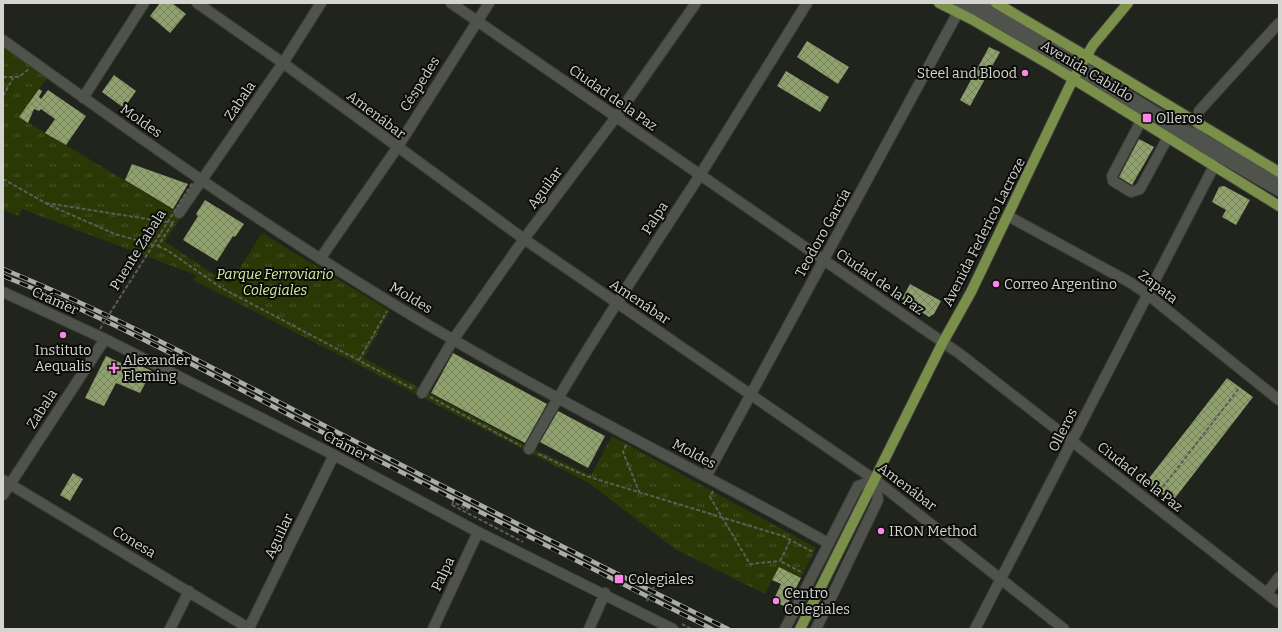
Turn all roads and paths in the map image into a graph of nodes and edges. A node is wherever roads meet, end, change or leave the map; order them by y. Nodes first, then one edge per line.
1 (144, 3) edge
2 (197, 3) edge
3 (321, 3) edge
4 (451, 3) edge
5 (489, 3) edge
6 (696, 3) edge
7 (807, 3) edge
8 (939, 3) edge
9 (980, 3) edge
10 (996, 3) edge
11 (1128, 3) edge
12 (961, 6) edge
13 (477, 21) junction
14 (1279, 23) edge
15 (3, 40) edge
16 (34, 63) junction
17 (283, 63) junction
18 (1080, 68) junction
19 (3, 77) edge
20 (14, 77) junction
21 (3, 96) edge
22 (83, 98) junction
23 (616, 116) junction
24 (1141, 121) junction
25 (1197, 122) junction
26 (1168, 137) junction
27 (1203, 139) junction
28 (397, 148) junction
29 (1209, 151) junction
30 (1214, 166) junction
31 (1279, 172) edge
32 (700, 174) junction
33 (3, 179) edge
34 (198, 181) junction
35 (1279, 182) edge
36 (1279, 191) edge
37 (45, 203) junction
38 (1279, 206) edge
39 (179, 213) joint
40 (1008, 216) junction
41 (173, 223) junction
42 (524, 239) junction
43 (158, 246) junction
44 (320, 259) junction
45 (824, 260) junction
46 (3, 292) edge
47 (1147, 294) junction
48 (392, 303) junction
49 (616, 303) junction
50 (100, 329) dead end
51 (105, 339) junction
52 (453, 340) junction
53 (943, 342) junction
54 (359, 360) junction
55 (1240, 387) dead end
56 (422, 393) junction
57 (751, 395) junction
58 (557, 397) junction
59 (1279, 400) edge
60 (631, 436) junction
61 (1073, 442) junction
62 (529, 449) junction
63 (334, 455) junction
64 (706, 477) junction
65 (875, 480) junction
66 (6, 482) edge
67 (717, 483) junction
68 (1159, 492) dead end
69 (640, 494) junction
70 (3, 495) edge
71 (452, 505) dead end
72 (468, 510) dead end
73 (723, 518) junction
74 (478, 532) junction
75 (790, 541) junction
76 (828, 543) junction
77 (821, 556) junction
78 (780, 561) junction
79 (811, 576) junction
80 (1279, 577) edge
81 (1002, 579) junction
82 (654, 587) dead end
83 (189, 591) junction
84 (605, 593) junction
85 (1267, 593) junction
86 (647, 601) dead end
87 (1279, 603) edge
88 (170, 629) edge
89 (250, 629) edge
90 (433, 629) edge
91 (589, 629) edge
92 (673, 629) edge
93 (785, 629) edge
94 (800, 629) edge
95 (816, 629) edge
96 (975, 629) edge
97 (1064, 629) edge

1 - 22 street
2 - 17 street, Amenábar
3 - 17 street, Zabala
4 - 13 street, Ciudad de la Paz
5 - 13 street, Céspedes
6 - 23 street, Aguilar
7 - 32 street, Palpa
8 - 12 main road, Avenida Cabildo
9 - 18 street
10 - 18 main road, Avenida Cabildo
11 - 18 main road, Avenida Federico Lacroze
12 - 18 street
12 - 18 main road, Avenida Cabildo
12 - 45 street, Teodoro García
13 - 23 street, Ciudad de la Paz
13 - 28 street, Céspedes
14 - 25 street
15 - 16 street, Moldes
16 - 20 path
16 - 22 street, Moldes
17 - 28 street, Amenábar
17 - 34 street, Zabala
18 - 24 main road, Avenida Cabildo
18 - 25 main road, Avenida Cabildo
18 - 27 street
18 - 29 street
18 - 40 main road, Avenida Federico Lacroze
19 - 20 path
20 - 21 path
22 - 34 street, Moldes
23 - 32 street, Ciudad de la Paz
23 - 42 street, Aguilar
24 - 26 main road, Avenida Cabildo
24 - 26 street
25 - 27 street
25 - 31 main road, Avenida Cabildo
26 - 30 main road, Avenida Cabildo
27 - 29 street
27 - 35 street
28 - 42 street, Amenábar
28 - 44 street, Céspedes
29 - 30 street
29 - 36 street
30 - 38 main road, Avenida Cabildo
30 - 47 street, Olleros
32 - 45 street, Ciudad de la Paz
32 - 49 street, Palpa
33 - 37 path
34 - 39 street, Zabala
34 - 44 street, Moldes
34 - 50 path, Puente Zabala, bridge
37 - 41 path
37 - 43 path
39 - 41 path
40 - 47 street, Zapata
40 - 53 main road, Avenida Federico Lacroze
41 - 43 path
42 - 49 street, Amenábar
42 - 52 street, Aguilar
43 - 54 path
44 - 48 street, Moldes
45 - 53 street, Ciudad de la Paz
45 - 57 street, Teodoro García
46 - 51 street, Crámer
47 - 59 street, Zapata
47 - 61 street, Olleros
48 - 52 street, Moldes
48 - 54 path
49 - 57 street, Amenábar
49 - 58 street, Palpa
51 - 63 street, Crámer
51 - 66 street, Zabala
52 - 56 street, Aguilar
52 - 58 street, Moldes
53 - 61 street, Ciudad de la Paz
53 - 65 main road, Avenida Federico Lacroze
54 - 56 path
55 - 68 path
56 - 62 path
57 - 64 street, Teodoro García
57 - 65 street, Amenábar
58 - 60 street, Moldes
58 - 62 street, Palpa
60 - 64 street, Moldes
60 - 69 path
61 - 81 street, Olleros
61 - 85 street, Ciudad de la Paz
62 - 69 path
63 - 74 street, Crámer
63 - 89 street, Aguilar
64 - 67 street, Moldes
65 - 76 street
65 - 81 street, Amenábar
65 - 94 main road, Avenida Federico Lacroze
65 - 95 street
66 - 70 street, Zabala
66 - 83 street, Conesa
67 - 73 path
67 - 76 street, Moldes
69 - 73 path
71 - 72 path
73 - 75 path
73 - 78 path
74 - 84 street, Crámer
74 - 90 street, Palpa
75 - 77 path
75 - 78 path
76 - 77 street
77 - 79 street
78 - 79 path
79 - 93 street
80 - 85 street
81 - 96 street, Olleros
81 - 97 street, Amenábar
82 - 86 path, bridge
83 - 88 street
83 - 89 street, Conesa
84 - 91 street
84 - 92 street, Crámer
85 - 87 street, Ciudad de la Paz

